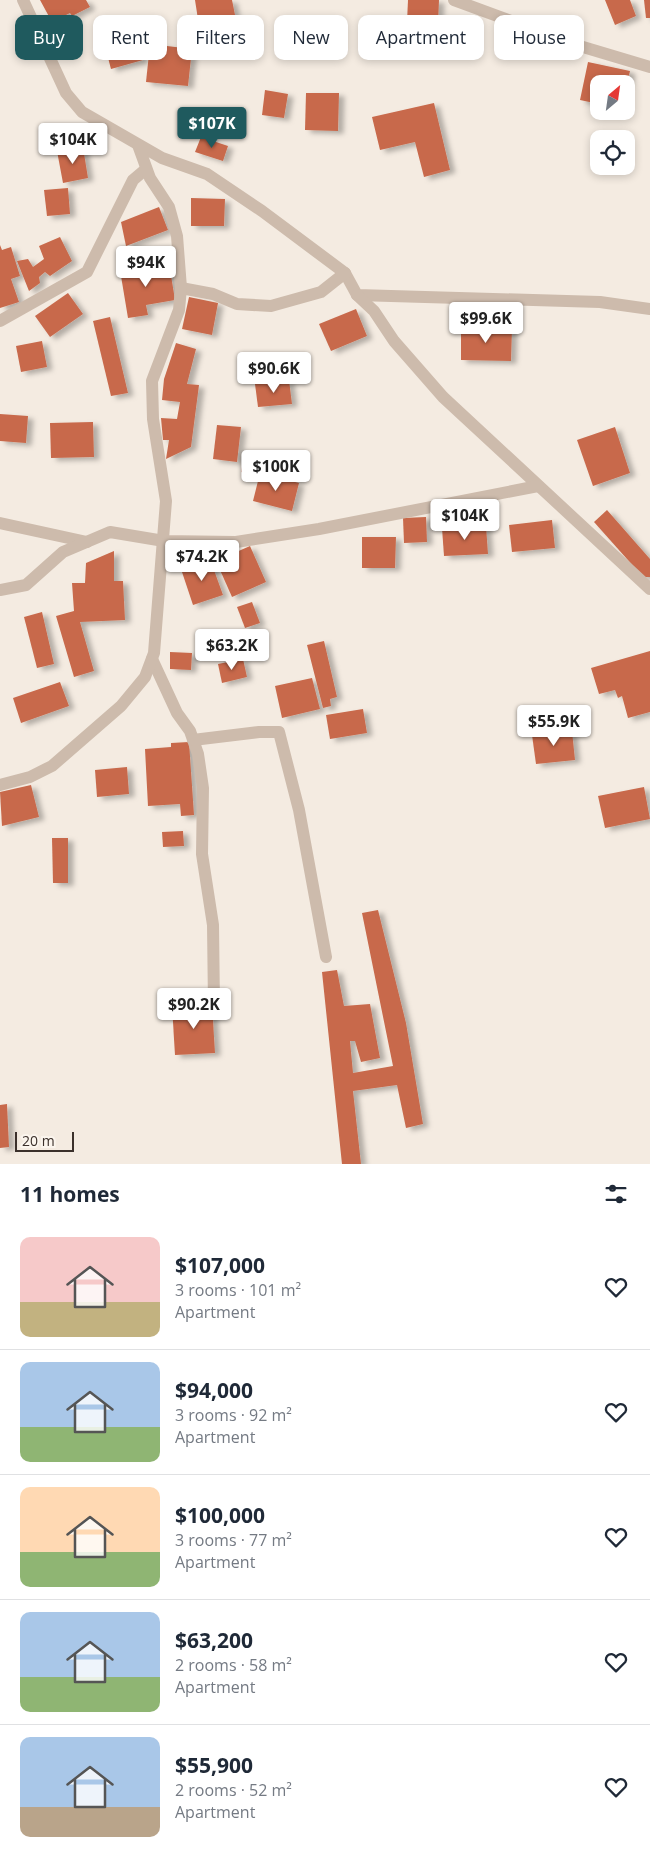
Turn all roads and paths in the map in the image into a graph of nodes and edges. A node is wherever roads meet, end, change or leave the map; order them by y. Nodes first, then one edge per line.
1 (23, 0) edge
2 (454, 0) edge
3 (650, 67) edge
4 (138, 145) junction
5 (146, 169) junction
6 (345, 273) junction
7 (181, 288) junction
8 (357, 295) junction
9 (650, 309) edge
10 (0, 321) edge
11 (538, 486) junction
12 (0, 523) edge
13 (164, 541) junction
14 (87, 542) junction
15 (650, 589) edge
16 (0, 590) edge
17 (152, 659) junction
18 (193, 740) junction
19 (0, 785) edge
20 (326, 957) dead end
21 (214, 1006) dead end

1 - 4 street
2 - 3 street
4 - 5 street
4 - 6 street
5 - 7 street
5 - 10 street
6 - 7 street
6 - 8 street
7 - 13 street
8 - 9 street
8 - 11 street
11 - 13 street
11 - 15 street
12 - 14 street
13 - 14 street
13 - 17 street
14 - 16 street
17 - 18 street
17 - 19 street
18 - 20 street
18 - 21 street

